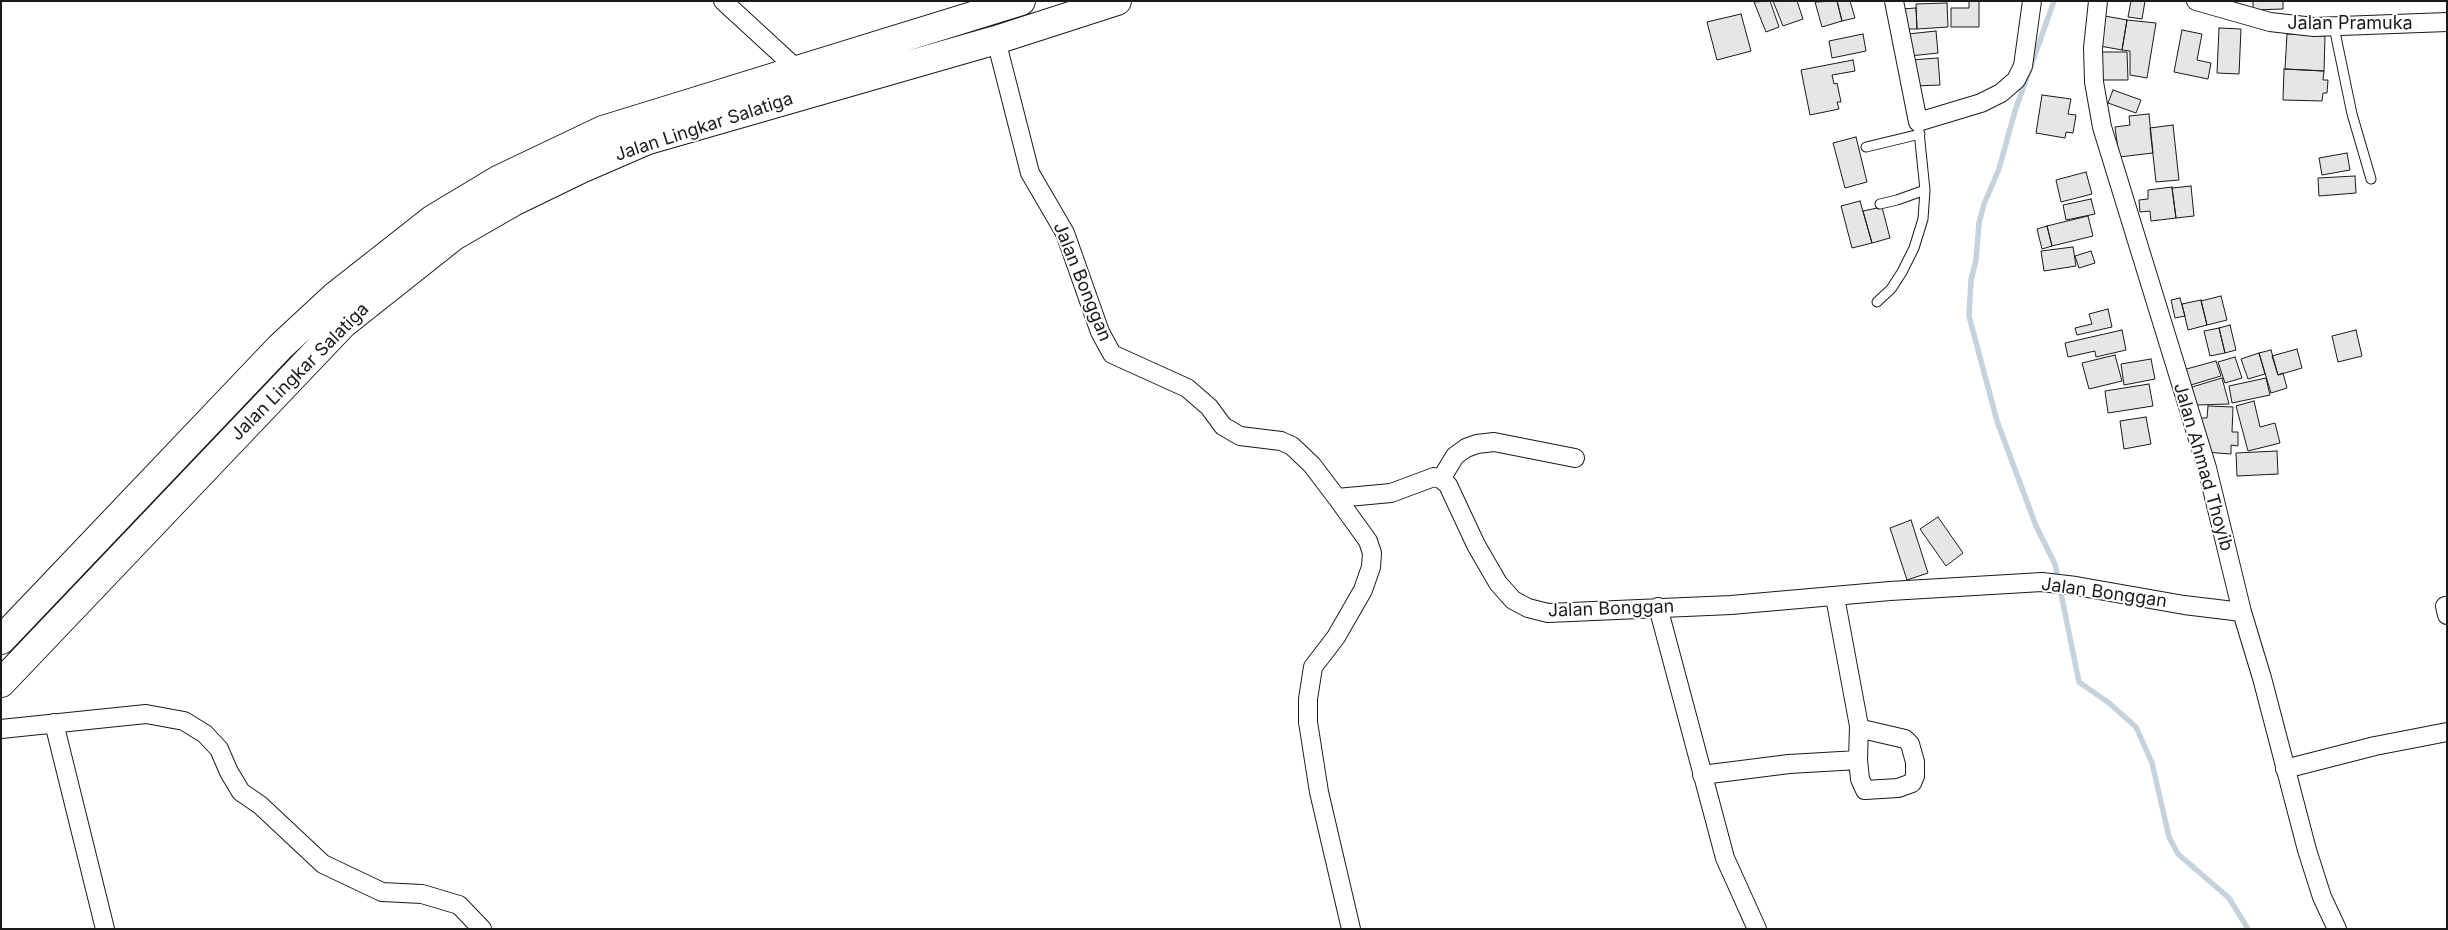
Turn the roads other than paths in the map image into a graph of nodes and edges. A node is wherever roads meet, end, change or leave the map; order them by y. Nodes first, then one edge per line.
1 (723, 1) edge
2 (1021, 1) edge
3 (1118, 1) edge
4 (1894, 1) edge
5 (2032, 1) edge
6 (2098, 1) edge
7 (2196, 1) edge
8 (2219, 5) edge
9 (2447, 22) edge
10 (2334, 27) junction
11 (996, 40) junction
12 (888, 42) junction
13 (896, 69) junction
14 (798, 70) junction
15 (1919, 128) junction
16 (1866, 147) dead end
17 (2371, 179) dead end
18 (1925, 190) junction
19 (1880, 204) dead end
20 (1877, 302) dead end
21 (1575, 458) dead end
22 (1441, 479) junction
23 (1337, 498) junction
24 (1835, 597) junction
25 (36, 603) junction
26 (1658, 607) junction
27 (2242, 612) junction
28 (1, 618) edge
29 (1, 640) edge
30 (1, 683) edge
31 (54, 723) junction
32 (1859, 726) junction
33 (1, 729) edge
34 (2447, 732) edge
35 (1858, 760) junction
36 (2285, 769) junction
37 (1702, 775) junction
38 (105, 929) edge
39 (482, 929) edge
40 (1351, 929) edge
41 (1757, 929) edge
42 (2337, 929) edge

1 - 14 street
2 - 12 highway, Jalan Lingkar Salatiga
3 - 11 highway, Jalan Lingkar Salatiga
4 - 15 street
5 - 15 street
6 - 27 street, Jalan Ahmad Thoyib
7 - 8 street, Jalan Pramuka
8 - 10 street, Jalan Pramuka
9 - 10 street, Jalan Pramuka
10 - 17 lane
11 - 13 highway, Jalan Lingkar Salatiga
11 - 23 street, Jalan Bonggan
12 - 13 highway
12 - 14 highway, Jalan Lingkar Salatiga
13 - 30 highway, Jalan Lingkar Salatiga
14 - 25 highway, Jalan Lingkar Salatiga
15 - 16 lane
15 - 18 lane
18 - 19 lane
18 - 20 lane
21 - 22 street
22 - 23 street
22 - 26 street, Jalan Bonggan
23 - 40 street, Jalan Bonggan
24 - 26 street, Jalan Bonggan
24 - 27 street, Jalan Bonggan
24 - 32 street
25 - 28 highway
25 - 29 highway, Jalan Lingkar Salatiga
26 - 37 street
27 - 36 street, Jalan Ahmad Thoyib
31 - 33 street
31 - 38 street
31 - 39 street
32 - 35 street
32 - 35 street
34 - 36 street
35 - 37 street
36 - 42 street, Jalan Ahmad Thoyib
37 - 41 street

